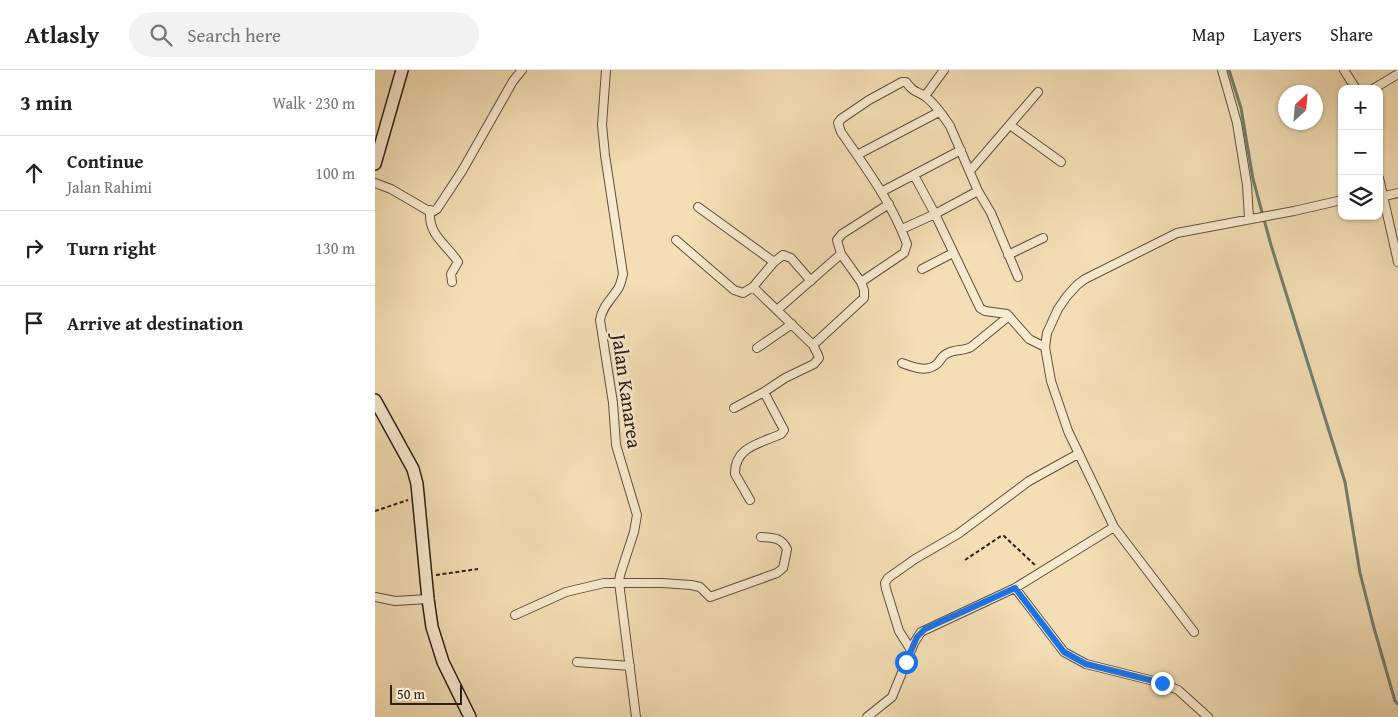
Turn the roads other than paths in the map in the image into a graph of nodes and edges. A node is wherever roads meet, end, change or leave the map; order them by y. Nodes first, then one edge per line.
1 (403, 70) edge
2 (521, 70) edge
3 (606, 70) edge
4 (944, 70) edge
5 (1222, 70) edge
6 (1344, 70) edge
7 (1398, 74) edge
8 (1353, 85) edge
9 (1380, 85) edge
10 (1038, 92) dead end
11 (925, 96) junction
12 (939, 112) junction
13 (1010, 125) junction
14 (961, 150) junction
15 (857, 155) junction
16 (1061, 162) dead end
17 (375, 164) edge
18 (970, 171) junction
19 (914, 175) junction
20 (375, 183) edge
21 (979, 191) junction
22 (881, 192) junction
23 (1383, 193) edge
24 (1398, 193) edge
25 (1385, 196) junction
26 (1338, 201) edge
27 (889, 204) junction
28 (698, 207) dead end
29 (430, 210) junction
30 (935, 214) junction
31 (1252, 218) junction
32 (902, 229) junction
33 (1043, 238) dead end
34 (677, 240) dead end
35 (953, 253) junction
36 (841, 254) junction
37 (1009, 255) junction
38 (774, 262) junction
39 (1398, 262) edge
40 (922, 268) dead end
41 (1018, 278) dead end
42 (811, 281) junction
43 (452, 282) dead end
44 (861, 282) junction
45 (753, 287) junction
46 (777, 310) junction
47 (1009, 316) junction
48 (792, 324) junction
49 (813, 345) junction
50 (757, 348) dead end
51 (1045, 348) junction
52 (902, 363) dead end
53 (764, 392) junction
54 (375, 400) edge
55 (734, 408) dead end
56 (1078, 454) junction
57 (750, 500) dead end
58 (1114, 527) junction
59 (761, 537) dead end
60 (619, 582) junction
61 (1015, 588) junction
62 (375, 597) edge
63 (428, 599) junction
64 (515, 615) dead end
65 (1194, 632) dead end
66 (911, 650) junction
67 (577, 662) dead end
68 (630, 666) junction
69 (470, 717) edge
70 (636, 717) edge
71 (867, 717) edge
72 (1208, 717) edge

1 - 17 street
2 - 29 street
3 - 60 street, Jalan Kanarea
4 - 11 street
5 - 31 street
6 - 8 street
7 - 9 street
10 - 13 street
11 - 12 street
11 - 15 street
12 - 14 street
12 - 15 street
13 - 16 street
13 - 18 street
14 - 18 street
14 - 19 street
15 - 22 street
18 - 21 street
19 - 22 street
19 - 30 street
20 - 29 street
21 - 30 street
21 - 37 street
22 - 27 street
23 - 25 street
24 - 25 street
25 - 39 street
26 - 31 street
27 - 32 street
27 - 36 street
28 - 38 street
29 - 43 street
30 - 32 street
30 - 35 street
31 - 51 street
32 - 44 street
33 - 37 street
34 - 45 street
35 - 40 street
35 - 47 street
36 - 42 street
36 - 44 street
37 - 41 street
38 - 42 street
38 - 45 street
42 - 46 street
44 - 49 street
45 - 46 street
46 - 48 street
47 - 51 street
47 - 52 street
48 - 49 street
48 - 50 street
49 - 53 street
51 - 56 street
53 - 55 street
53 - 57 street
54 - 63 street
56 - 58 street
56 - 66 street
58 - 61 street
58 - 65 street
59 - 60 street
60 - 64 street
60 - 68 street, Jalan Kanarea
61 - 66 street
61 - 72 street
62 - 63 street
63 - 69 street
66 - 71 street
67 - 68 street
68 - 70 street, Jalan Kanarea

